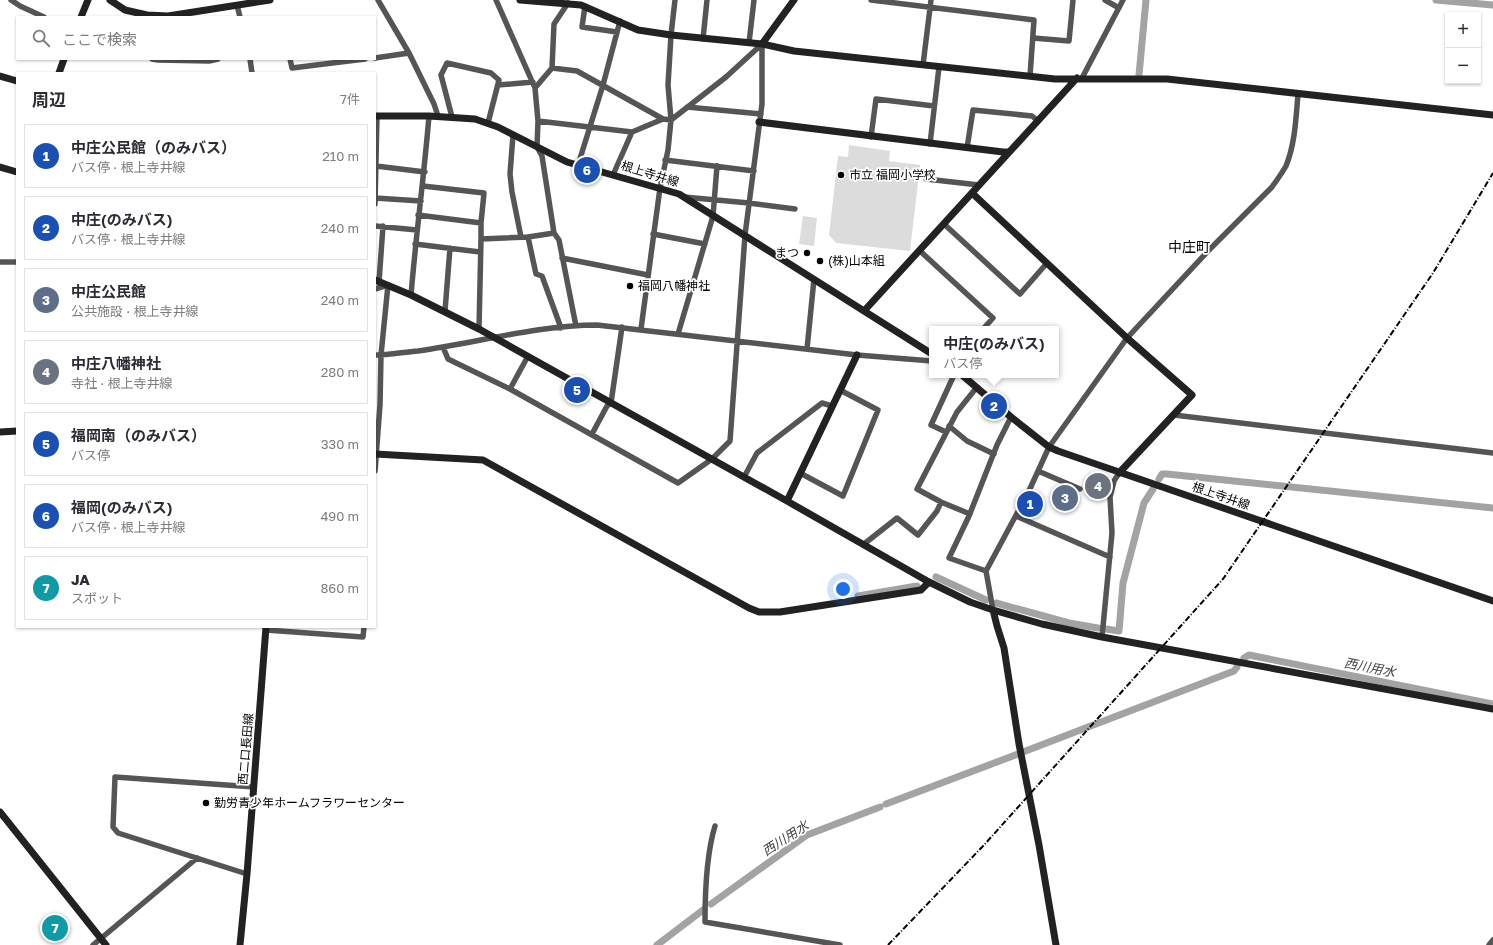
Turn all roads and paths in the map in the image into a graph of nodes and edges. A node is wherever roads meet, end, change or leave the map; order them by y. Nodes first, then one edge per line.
1 (11, 0) edge
2 (88, 0) edge
3 (110, 0) edge
4 (270, 0) edge
5 (378, 0) edge
6 (496, 0) edge
7 (520, 0) edge
8 (675, 0) edge
9 (707, 0) edge
10 (754, 0) edge
11 (794, 0) edge
12 (871, 0) edge
13 (931, 0) edge
14 (1073, 0) edge
15 (1104, 0) edge
16 (1123, 0) edge
17 (568, 3) junction
18 (237, 5) junction
19 (585, 6) junction
20 (930, 7) junction
21 (1119, 8) junction
22 (42, 16) edge
23 (81, 16) edge
24 (240, 16) edge
25 (620, 22) junction
26 (617, 32) junction
27 (671, 35) junction
28 (703, 38) junction
29 (1033, 38) junction
30 (749, 43) junction
31 (762, 44) junction
32 (409, 53) junction
33 (376, 58) edge
34 (64, 60) edge
35 (158, 60) edge
36 (210, 60) edge
37 (250, 60) edge
38 (290, 60) edge
39 (357, 60) edge
40 (923, 65) junction
41 (939, 67) junction
42 (552, 68) junction
43 (59, 72) edge
44 (252, 72) edge
45 (0, 76) edge
46 (1030, 76) junction
47 (1080, 78) junction
48 (16, 81) edge
49 (498, 85) junction
50 (534, 85) junction
51 (603, 85) junction
52 (1298, 94) junction
53 (934, 106) junction
54 (687, 107) junction
55 (761, 114) junction
56 (1493, 115) edge
57 (376, 116) edge
58 (429, 116) junction
59 (438, 116) junction
60 (452, 117) junction
61 (663, 119) junction
62 (671, 120) junction
63 (538, 121) junction
64 (1038, 121) junction
65 (759, 122) junction
66 (488, 123) junction
67 (590, 126) junction
68 (632, 132) junction
69 (513, 135) junction
70 (871, 136) junction
71 (930, 144) junction
72 (537, 147) junction
73 (968, 148) junction
74 (1009, 152) junction
75 (666, 160) junction
76 (578, 165) junction
77 (376, 166) edge
78 (717, 166) junction
79 (0, 167) edge
80 (754, 171) junction
81 (16, 172) edge
82 (424, 172) junction
83 (613, 175) junction
84 (926, 179) dead end
85 (979, 185) junction
86 (423, 186) junction
87 (660, 188) junction
88 (972, 193) junction
89 (683, 197) junction
90 (376, 198) edge
91 (714, 199) junction
92 (421, 201) junction
93 (749, 203) junction
94 (795, 209) dead end
95 (418, 215) junction
96 (713, 216) junction
97 (481, 223) junction
98 (944, 224) junction
99 (376, 226) edge
100 (383, 226) junction
101 (417, 230) junction
102 (554, 232) junction
103 (653, 234) junction
104 (745, 235) junction
105 (521, 237) junction
106 (528, 237) junction
107 (481, 239) junction
108 (415, 244) junction
109 (705, 244) junction
110 (450, 248) junction
111 (920, 251) junction
112 (480, 252) junction
113 (562, 258) junction
114 (0, 262) edge
115 (16, 262) edge
116 (1047, 263) junction
117 (648, 275) junction
118 (814, 279) junction
119 (377, 281) edge
120 (388, 285) junction
121 (376, 289) edge
122 (411, 295) junction
123 (445, 311) junction
124 (864, 311) junction
125 (576, 326) junction
126 (986, 326) edge
127 (560, 328) junction
128 (622, 328) junction
129 (479, 329) junction
130 (641, 329) junction
131 (678, 334) junction
132 (494, 337) junction
133 (1127, 338) junction
134 (737, 342) junction
135 (443, 348) junction
136 (807, 349) junction
137 (929, 352) edge
138 (378, 355) edge
139 (857, 355) junction
140 (528, 356) junction
141 (929, 361) edge
142 (953, 378) edge
143 (966, 378) edge
144 (977, 387) junction
145 (510, 389) junction
146 (840, 390) junction
147 (611, 403) junction
148 (832, 406) junction
149 (1174, 415) junction
150 (1011, 417) junction
151 (949, 426) junction
152 (16, 431) edge
153 (0, 432) edge
154 (946, 432) junction
155 (592, 434) junction
156 (1048, 447) junction
157 (1493, 453) edge
158 (376, 454) edge
159 (994, 454) junction
160 (712, 459) junction
161 (1038, 471) junction
162 (800, 473) junction
163 (1120, 473) junction
164 (744, 477) junction
165 (1080, 489) dead end
166 (787, 501) junction
167 (941, 502) junction
168 (970, 514) junction
169 (1016, 516) junction
170 (864, 544) junction
171 (1110, 557) junction
172 (986, 571) junction
173 (929, 582) junction
174 (1493, 601) edge
175 (994, 610) junction
176 (364, 628) edge
177 (266, 629) edge
178 (1102, 637) junction
179 (1493, 710) edge
180 (254, 787) junction
181 (0, 812) edge
182 (715, 826) dead end
183 (197, 858) junction
184 (247, 874) junction
185 (102, 938) junction
186 (1493, 940) edge
187 (93, 945) edge
188 (106, 945) edge
189 (240, 945) edge
190 (840, 945) edge
191 (1056, 945) edge
192 (1489, 945) edge

1 - 22 street
2 - 23 street
3 - 18 street
4 - 18 street
5 - 32 street
6 - 50 street
7 - 17 street
8 - 27 street
9 - 28 street
10 - 30 street
11 - 31 street
12 - 20 street
13 - 20 street
14 - 29 street
15 - 21 street
16 - 21 street
17 - 19 street
17 - 42 street
18 - 24 street
19 - 25 street
19 - 26 street
20 - 29 street
20 - 40 street
21 - 47 street
25 - 26 street
25 - 27 street
26 - 51 street
27 - 28 street
27 - 62 street
28 - 30 street
29 - 46 street
30 - 31 street
31 - 40 street
31 - 54 street
31 - 55 street
32 - 33 street
32 - 59 street
34 - 43 street
35 - 36 street
37 - 44 street
38 - 39 street
40 - 41 street
41 - 46 street
41 - 53 street
42 - 50 street
42 - 51 street
45 - 48 street
46 - 47 street
47 - 52 street
47 - 64 street
49 - 50 street
49 - 60 street
49 - 66 street
50 - 63 street
51 - 61 street
51 - 67 street
52 - 56 street
52 - 133 street
53 - 70 street
53 - 71 street
54 - 55 street
54 - 62 street
55 - 65 street
57 - 58 street, 根上寺井線
57 - 77 street
58 - 59 street, 根上寺井線
58 - 82 street
59 - 60 street, 根上寺井線
60 - 66 street, 根上寺井線
61 - 62 street
61 - 68 street
62 - 75 street
63 - 67 street
63 - 72 street
64 - 73 street
64 - 74 street
65 - 70 street
65 - 80 street
66 - 69 street, 根上寺井線
67 - 68 street
67 - 76 street
68 - 83 street
69 - 72 street, 根上寺井線
69 - 105 street
70 - 71 street
71 - 73 street
72 - 76 street, 根上寺井線
72 - 102 street
73 - 74 street
74 - 85 street
75 - 78 street
75 - 87 street
76 - 83 street, 根上寺井線
77 - 82 street
78 - 80 street
78 - 91 street
79 - 81 street
80 - 93 street
82 - 86 street
83 - 87 street, 根上寺井線
84 - 85 street
85 - 88 street
86 - 92 street
86 - 97 street
87 - 89 street, 根上寺井線
87 - 103 street
88 - 98 street
88 - 116 street
89 - 91 street
89 - 96 street, 根上寺井線
90 - 92 street
91 - 93 street
91 - 96 street
92 - 95 street
93 - 94 street
93 - 104 street
95 - 97 street
95 - 101 street
96 - 104 street, 根上寺井線
96 - 109 street
97 - 107 street
98 - 111 street
98 - 116 street
99 - 100 street
100 - 101 street
100 - 119 street
101 - 108 street
102 - 106 street
102 - 113 street
103 - 109 street
103 - 117 street
104 - 118 street, 根上寺井線
104 - 134 street
105 - 106 street
105 - 107 street
106 - 127 street
107 - 112 street
108 - 110 street
108 - 122 street
109 - 131 street
110 - 112 street
110 - 123 street
111 - 124 street
111 - 126 street
112 - 129 street
113 - 117 street
113 - 125 street
114 - 115 street
116 - 133 street
117 - 130 street
118 - 124 street, 根上寺井線
118 - 136 street
119 - 120 street
120 - 121 street
120 - 122 street
120 - 138 street
122 - 123 street
123 - 129 street
124 - 137 street, 根上寺井線
125 - 127 street
125 - 128 street
127 - 132 street
128 - 130 street
128 - 147 street
129 - 132 street
130 - 131 street
131 - 134 street
132 - 135 street
132 - 140 street
133 - 149 street
133 - 156 street
134 - 136 street
134 - 160 street
135 - 138 street
135 - 145 street
136 - 139 street
138 - 158 street
139 - 141 street
139 - 146 street
140 - 145 street
140 - 147 street
142 - 154 street
143 - 144 street, 根上寺井線
144 - 150 street, 根上寺井線
144 - 151 street
145 - 155 street
146 - 148 street
146 - 162 street
147 - 155 street
147 - 160 street
148 - 162 street
148 - 164 street
149 - 157 street
149 - 163 street
150 - 156 street, 根上寺井線
150 - 159 street
151 - 154 street
151 - 159 street
152 - 153 street
154 - 167 street
155 - 160 street
156 - 161 street
156 - 163 street, 根上寺井線
158 - 173 street
159 - 168 street
160 - 164 street
161 - 165 street
161 - 169 street
162 - 166 street
163 - 171 street
163 - 174 street, 根上寺井線
164 - 166 street
166 - 170 street
167 - 168 street
167 - 170 street
168 - 172 street
169 - 171 street
169 - 172 street
170 - 173 street
171 - 178 street
172 - 175 street
173 - 175 street
175 - 178 street
175 - 191 street
176 - 177 street
177 - 180 street, 西二口長田線
178 - 179 street
180 - 183 street
180 - 184 street, 西二口長田線
181 - 185 street
182 - 190 street
183 - 184 street
183 - 185 street
184 - 189 street, 西二口長田線
185 - 187 street
185 - 188 street
186 - 192 street

